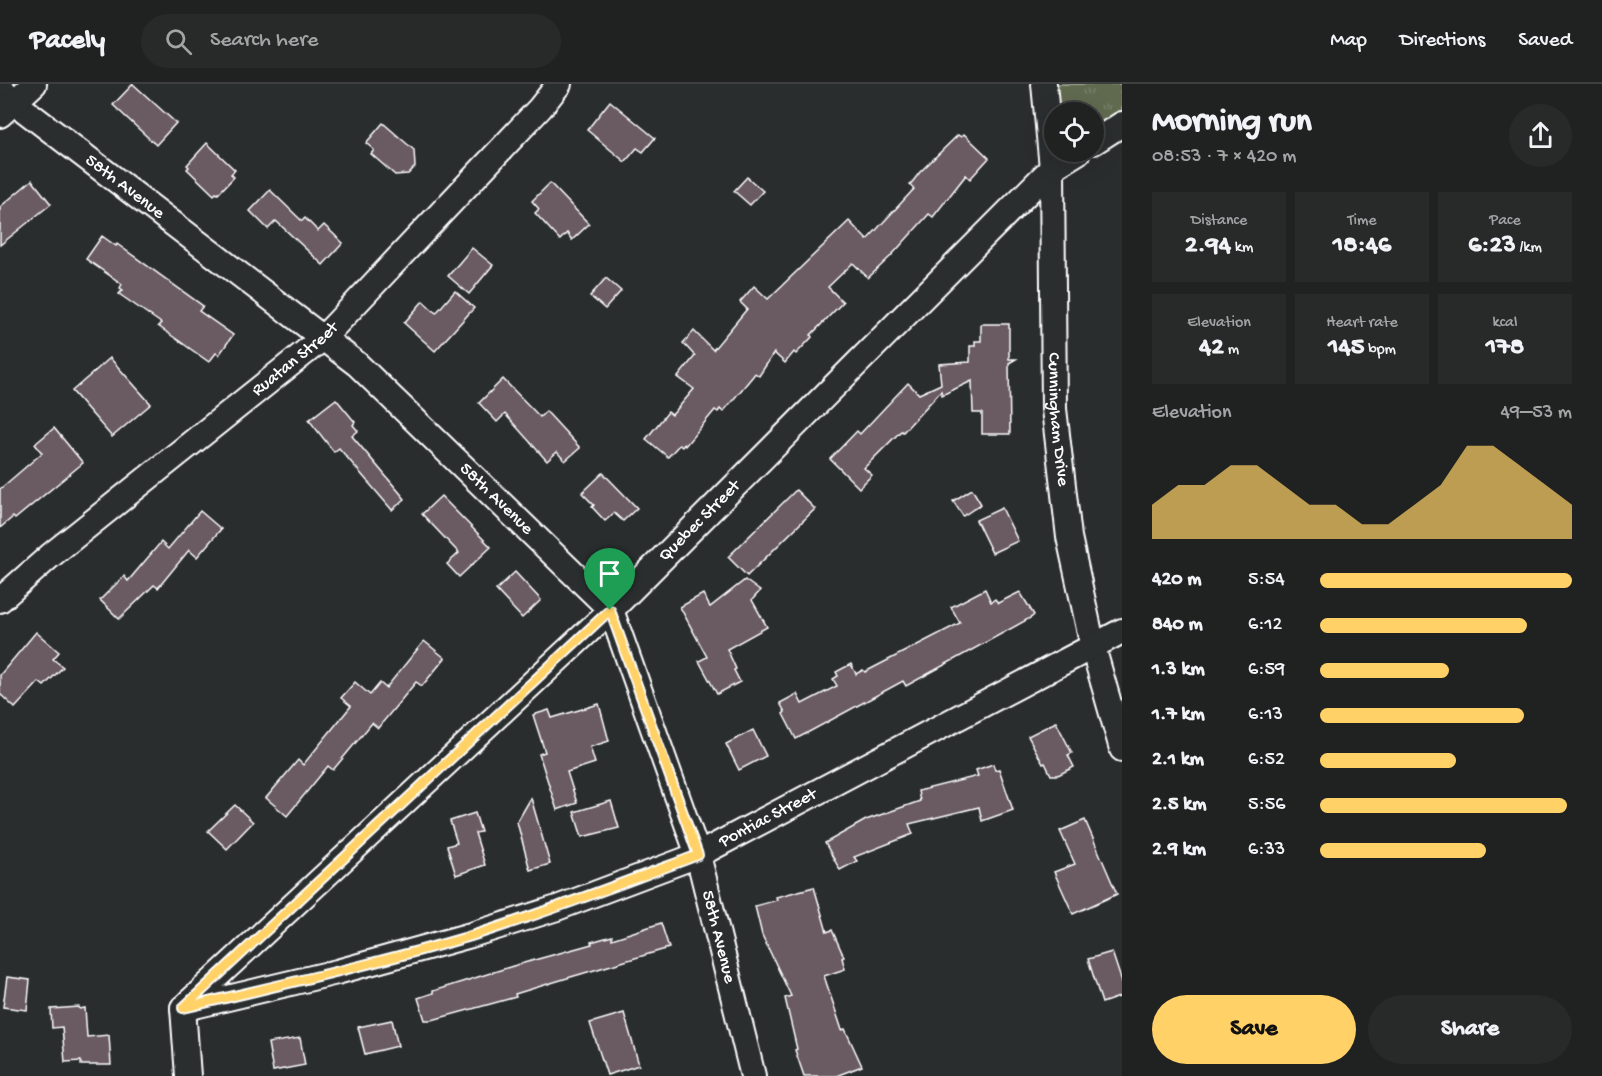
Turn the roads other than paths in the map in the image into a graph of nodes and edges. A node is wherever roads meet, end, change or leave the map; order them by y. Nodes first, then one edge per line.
1 (34, 84) edge
2 (559, 84) edge
3 (1044, 84) edge
4 (5, 102) edge
5 (1122, 124) edge
6 (1104, 136) edge
7 (1062, 162) edge
8 (1052, 168) junction
9 (323, 338) junction
10 (0, 600) edge
11 (610, 610) junction
12 (1122, 631) edge
13 (1093, 647) junction
14 (1122, 749) edge
15 (698, 855) junction
16 (183, 1008) junction
17 (188, 1076) edge
18 (753, 1076) edge

1 - 4 street
2 - 9 street, Ruatan Street
3 - 8 street, Cunningham Drive
4 - 9 street, 58th Avenue
5 - 6 street
7 - 8 street, Quebec Street
8 - 11 street, Quebec Street
8 - 13 street, Cunningham Drive
9 - 10 street, Ruatan Street
9 - 11 street, 58th Avenue
11 - 15 street, 58th Avenue
11 - 16 street, Quebec Street
12 - 13 street, Pontiac Street
13 - 14 street, Cunningham Drive
13 - 15 street, Pontiac Street
15 - 16 street, Pontiac Street
15 - 18 street, 58th Avenue
16 - 17 street

